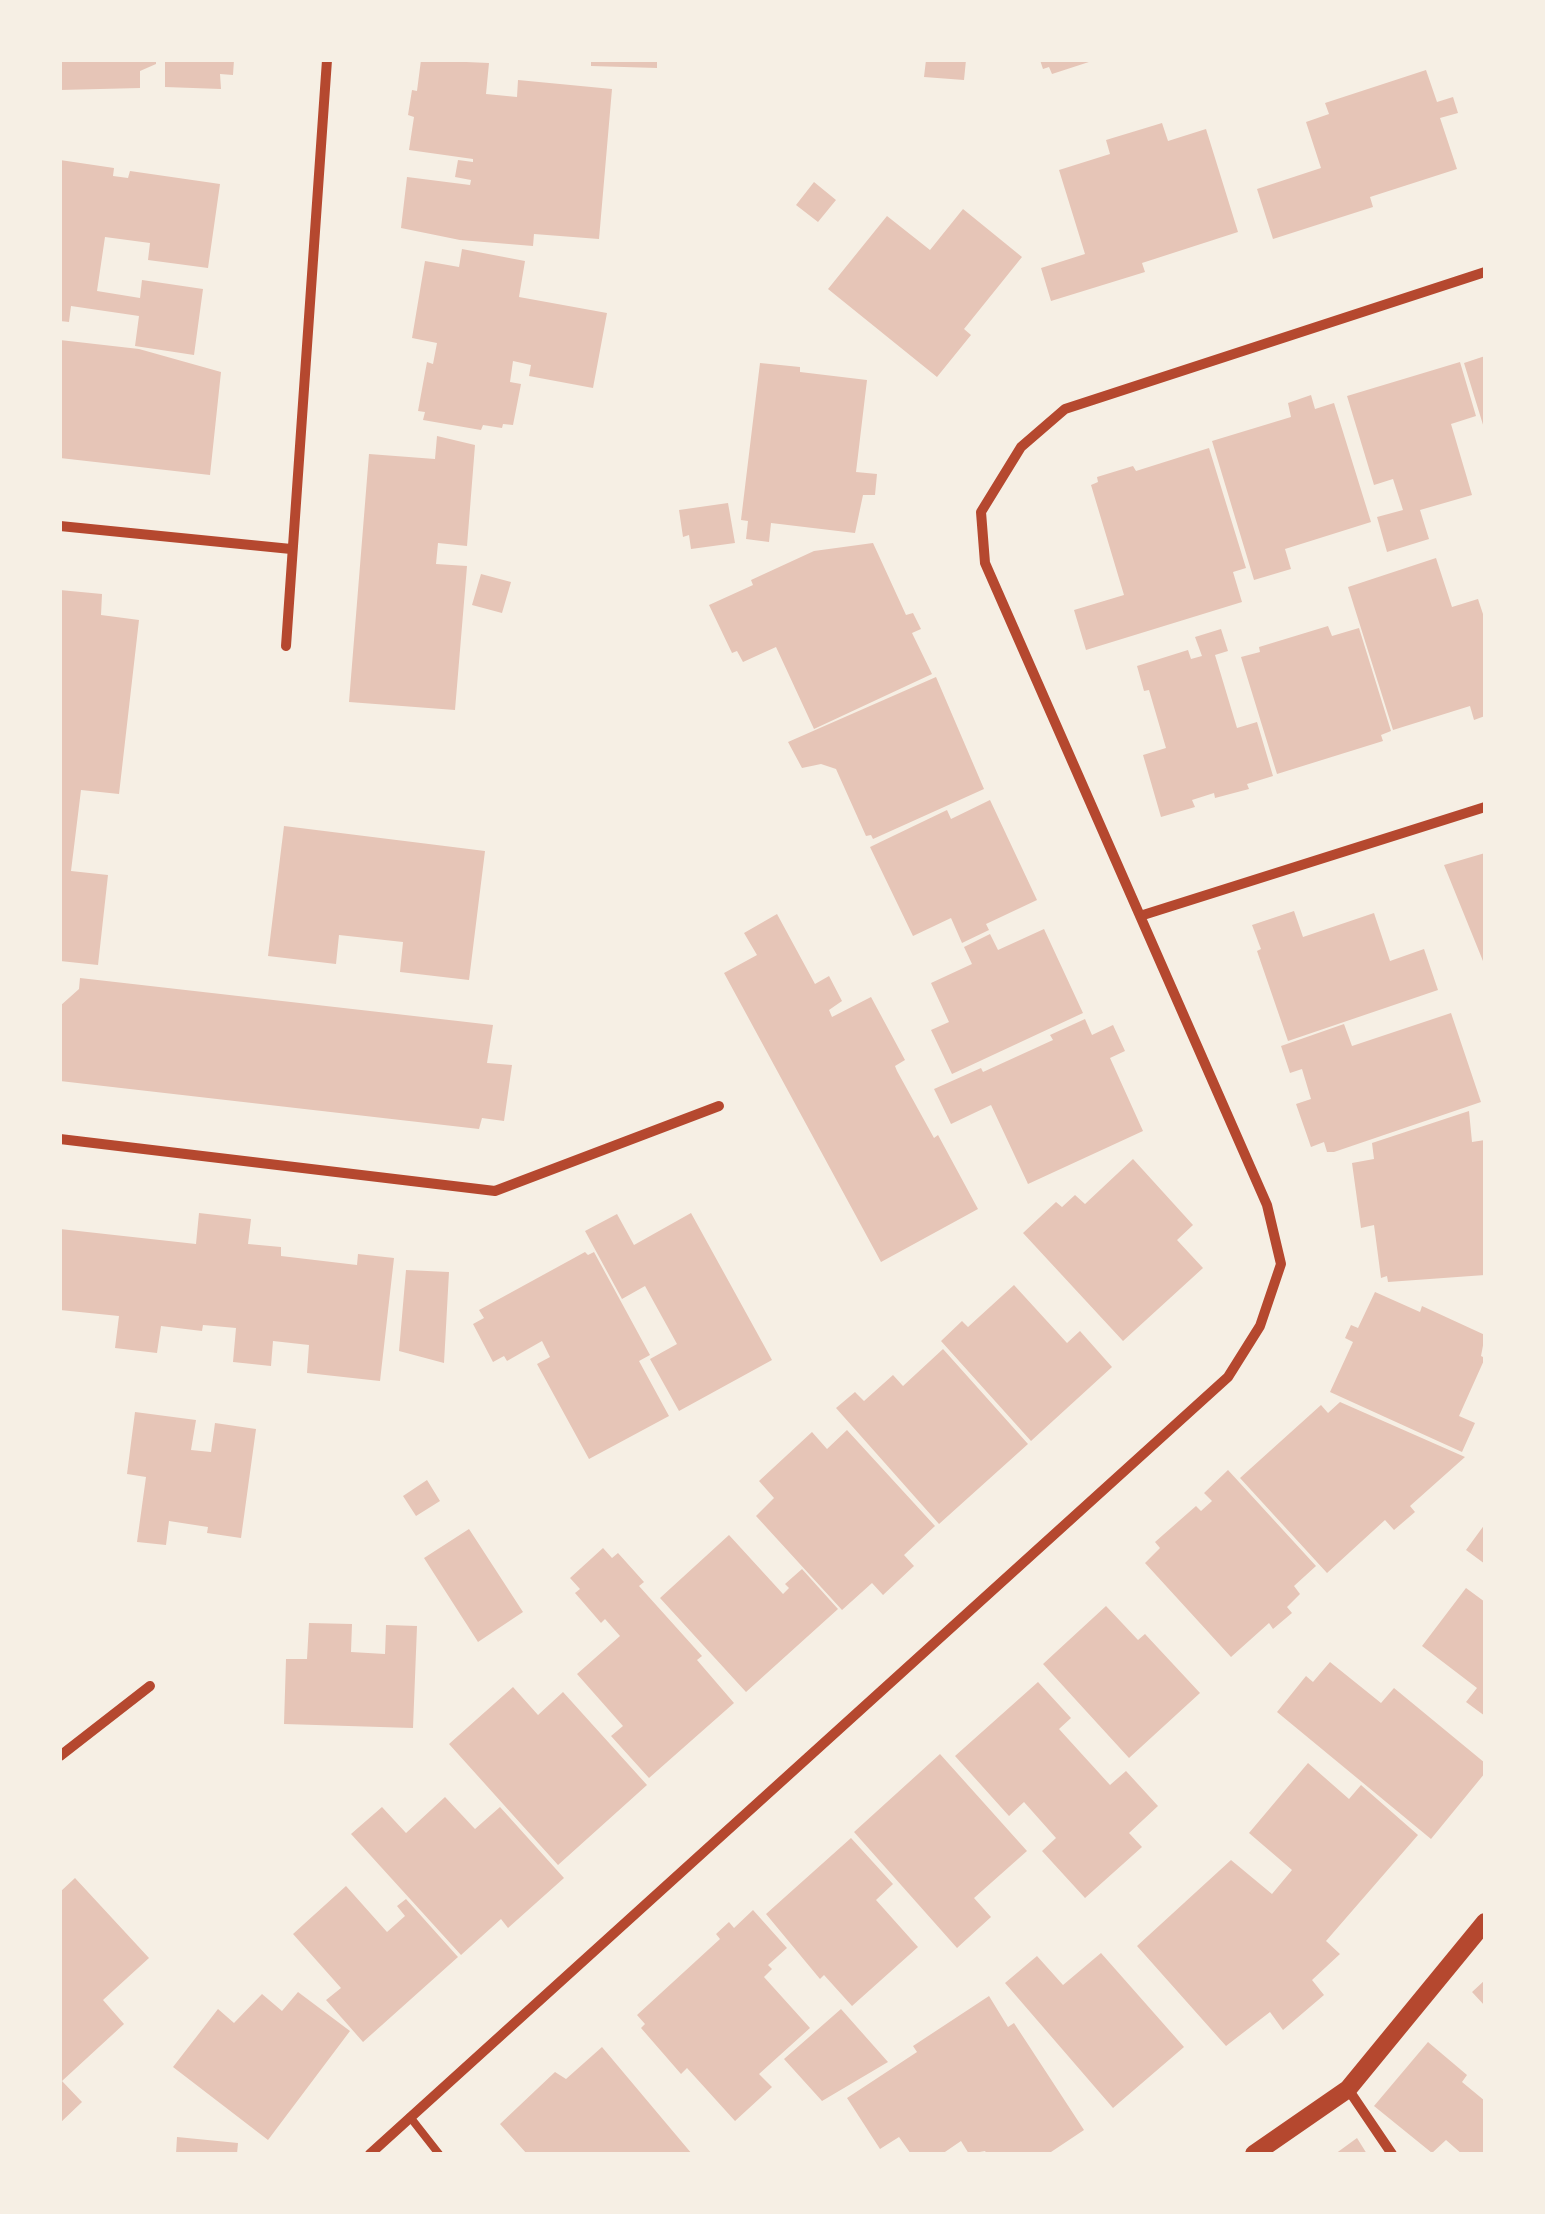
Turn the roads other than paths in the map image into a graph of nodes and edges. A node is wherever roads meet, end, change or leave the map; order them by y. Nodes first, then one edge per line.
1 (327, 60) edge
2 (1485, 272) edge
3 (60, 526) edge
4 (291, 550) junction
5 (286, 646) dead end
6 (1485, 807) edge
7 (1140, 916) junction
8 (719, 1106) dead end
9 (60, 1138) edge
10 (150, 1686) dead end
11 (60, 1756) edge
12 (1485, 1922) edge
13 (1348, 2089) junction
14 (410, 2117) junction
15 (370, 2154) edge
16 (439, 2154) edge
17 (1254, 2154) edge
18 (1392, 2154) edge

1 - 4 street
2 - 7 street
3 - 4 street
4 - 5 street
6 - 7 street
7 - 14 street
8 - 9 street
10 - 11 street
12 - 13 street
13 - 17 street
13 - 18 street
14 - 15 street
14 - 16 lane

